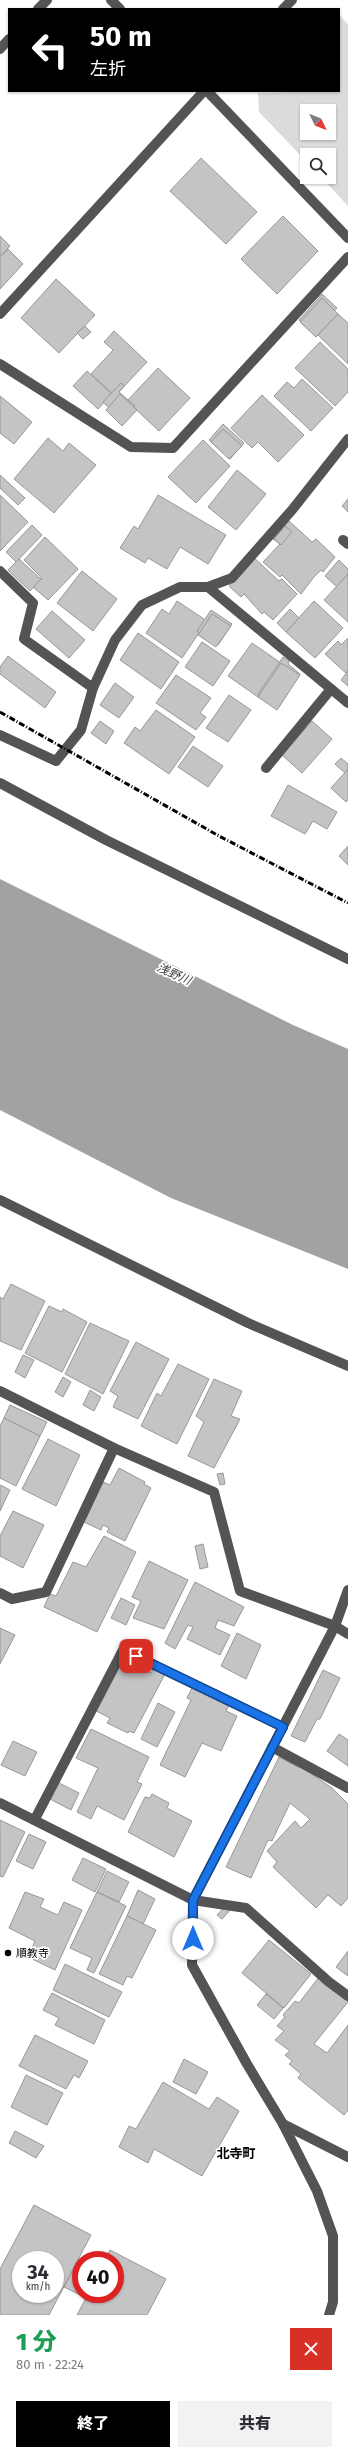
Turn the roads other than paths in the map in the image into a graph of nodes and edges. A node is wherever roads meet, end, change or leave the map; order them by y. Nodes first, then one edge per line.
1 (47, 0) edge
2 (111, 0) edge
3 (292, 0) edge
4 (39, 8) edge
5 (119, 8) edge
6 (284, 8) edge
7 (8, 40) edge
8 (0, 49) edge
9 (204, 92) edge
10 (206, 92) edge
11 (348, 238) edge
12 (348, 257) edge
13 (0, 314) edge
14 (0, 364) edge
15 (348, 438) edge
16 (0, 571) edge
17 (208, 587) junction
18 (93, 688) junction
19 (331, 689) junction
20 (348, 703) edge
21 (0, 735) edge
22 (266, 768) dead end
23 (0, 783) edge
24 (348, 958) edge
25 (0, 1200) edge
26 (348, 1366) edge
27 (0, 1392) edge
28 (114, 1448) junction
29 (348, 1590) edge
30 (0, 1593) edge
31 (335, 1626) junction
32 (348, 1634) edge
33 (283, 1727) junction
34 (272, 1747) junction
35 (348, 1788) edge
36 (0, 1803) edge
37 (35, 1819) junction
38 (193, 1900) junction
39 (348, 1996) edge
40 (283, 2124) junction
41 (348, 2157) edge
42 (329, 2315) edge

1 - 4 street
2 - 5 street
3 - 6 street
7 - 8 street
9 - 13 street
10 - 11 street
12 - 14 street
15 - 17 street
16 - 18 street
17 - 18 street
17 - 19 street
18 - 21 street
19 - 20 street
19 - 22 street
23 - 24 street
25 - 26 street
27 - 28 street
28 - 30 street
28 - 31 street
29 - 31 street
31 - 32 street
31 - 33 street
33 - 34 street
33 - 37 street
34 - 35 street
34 - 38 street
36 - 37 street
37 - 38 street
38 - 39 street
38 - 40 street
40 - 41 street
40 - 42 street

